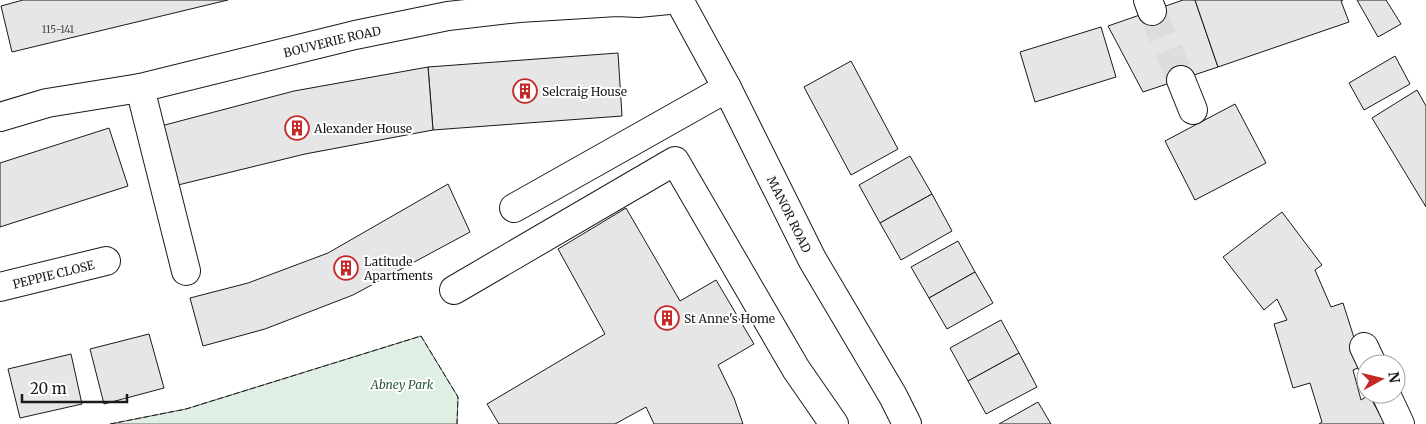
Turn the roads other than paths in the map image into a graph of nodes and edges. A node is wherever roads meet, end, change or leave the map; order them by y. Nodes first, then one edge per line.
1 (670, 0) edge
2 (679, 0) edge
3 (1181, 80) tunnel mouth
4 (140, 88) junction
5 (727, 88) junction
6 (1193, 110) dead end
7 (0, 117) edge
8 (514, 208) dead end
9 (106, 261) dead end
10 (186, 271) dead end
11 (0, 288) edge
12 (454, 290) dead end
13 (1391, 404) edge
14 (834, 424) edge
15 (907, 424) edge
16 (1400, 424) edge

1 - 4 street, BOUVERIE ROAD
2 - 5 street, MANOR ROAD
3 - 6 street
4 - 7 street, BOUVERIE ROAD
4 - 10 street
5 - 8 street
5 - 15 street, MANOR ROAD
9 - 11 street, PEPPIE CLOSE
12 - 14 street
13 - 16 street

